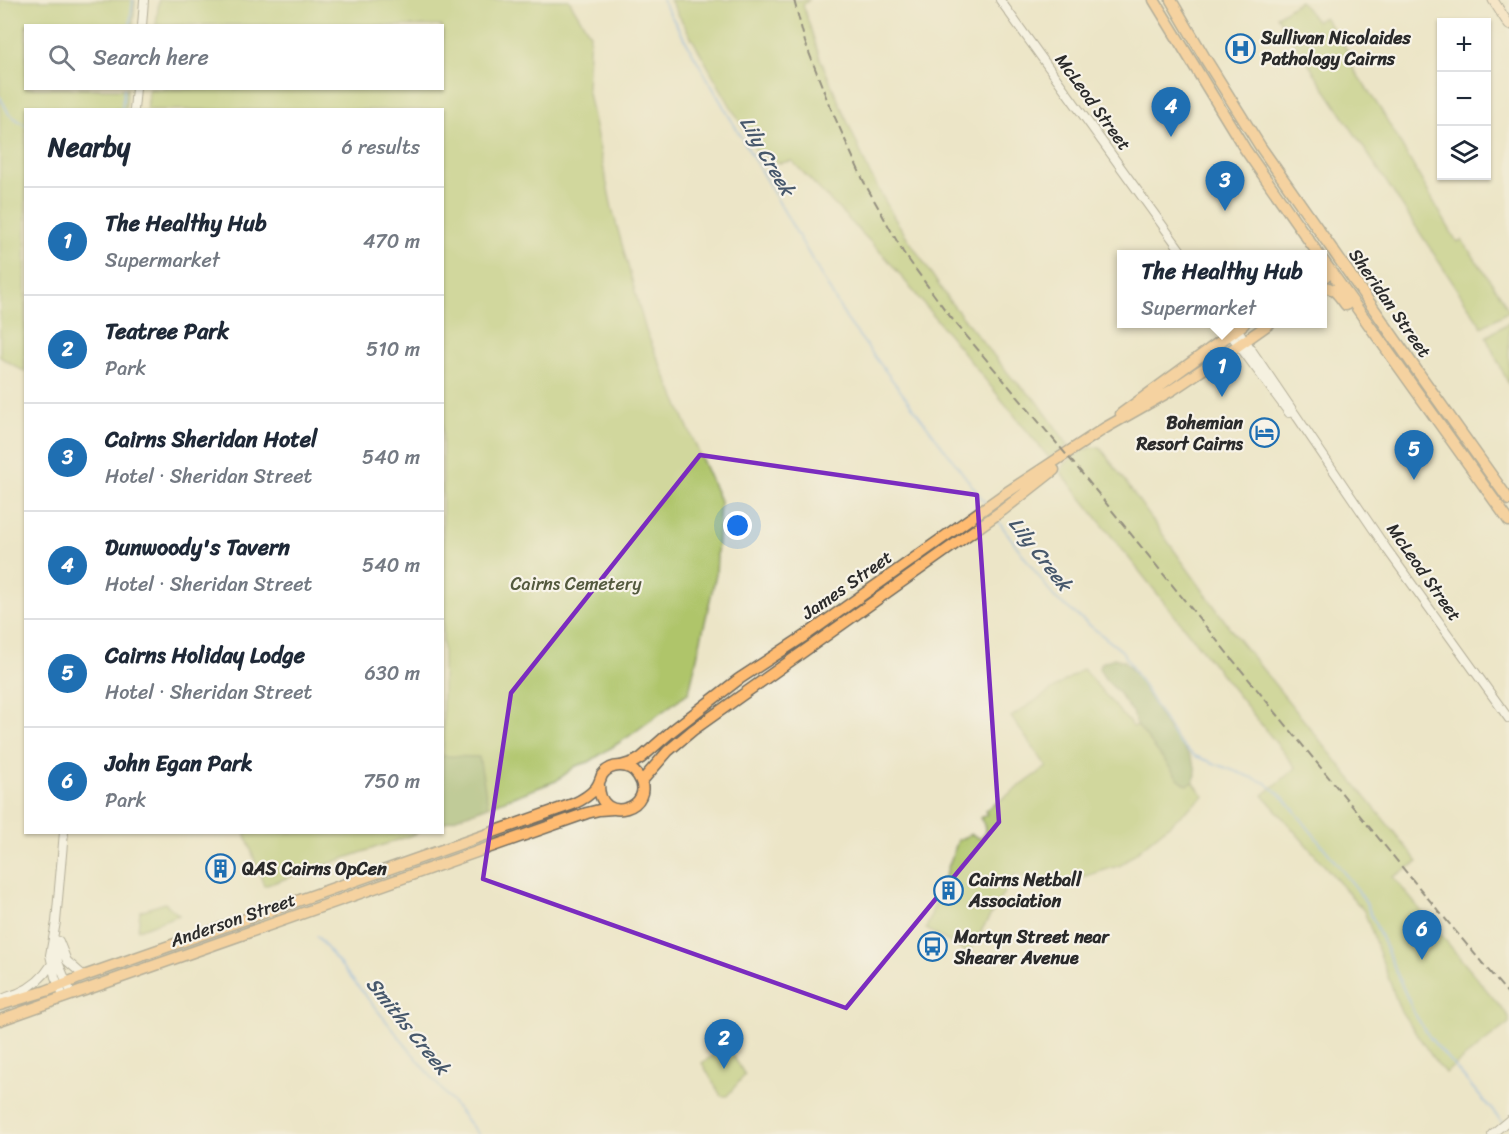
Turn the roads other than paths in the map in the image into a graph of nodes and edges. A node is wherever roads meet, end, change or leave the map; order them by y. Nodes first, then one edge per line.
1 (144, 0) edge
2 (1000, 0) edge
3 (1154, 0) edge
4 (1172, 0) edge
5 (1493, 0) edge
6 (142, 24) edge
7 (1509, 25) edge
8 (1197, 45) junction
9 (1186, 52) junction
10 (136, 90) edge
11 (134, 108) edge
12 (1160, 224) junction
13 (1175, 250) edge
14 (1180, 250) edge
15 (1314, 250) edge
16 (1340, 262) junction
17 (1327, 268) edge
18 (1327, 272) edge
19 (1327, 288) edge
20 (1235, 328) edge
21 (1236, 328) edge
22 (1264, 328) edge
23 (1243, 343) junction
24 (1419, 375) junction
25 (1408, 380) junction
26 (1106, 428) junction
27 (1051, 467) junction
28 (1509, 500) edge
29 (987, 514) junction
30 (1509, 521) edge
31 (1509, 719) edge
32 (621, 766) junction
33 (641, 782) junction
34 (598, 785) junction
35 (614, 808) junction
36 (64, 834) edge
37 (56, 922) junction
38 (57, 935) junction
39 (51, 965) junction
40 (84, 976) junction
41 (63, 984) junction
42 (68, 997) junction
43 (0, 1000) edge
44 (0, 1005) edge
45 (0, 1020) edge
46 (1509, 1120) edge
47 (1495, 1131) edge

1 - 6 street
2 - 12 street, McLeod Street
3 - 9 main road
4 - 8 main road, Sheridan Street
5 - 7 main road
8 - 9 main road
8 - 16 main road, Sheridan Street
9 - 15 main road
10 - 11 street
12 - 13 street, McLeod Street
12 - 14 street, McLeod Street
16 - 17 main road
16 - 24 main road, Sheridan Street
18 - 25 main road, Sheridan Street
19 - 25 main road
20 - 26 main road, James Street
21 - 23 street, McLeod Street
22 - 23 main road, James Street
23 - 26 main road, James Street
23 - 31 street, McLeod Street
24 - 25 main road
24 - 28 main road, Sheridan Street
25 - 30 main road, Sheridan Street
26 - 27 main road, James Street
27 - 29 main road, James Street
27 - 29 main road, James Street
29 - 32 main road, James Street
29 - 33 main road, James Street
32 - 33 main road
32 - 34 main road
33 - 35 main road
34 - 35 main road
34 - 40 main road, Anderson Street
35 - 42 main road, Anderson Street
36 - 37 street
37 - 38 street
37 - 39 street
38 - 40 street
38 - 41 street
39 - 41 street
39 - 43 street
40 - 41 main road, Anderson Street
41 - 42 street
41 - 44 main road, Anderson Street
42 - 45 main road, Anderson Street
46 - 47 street

